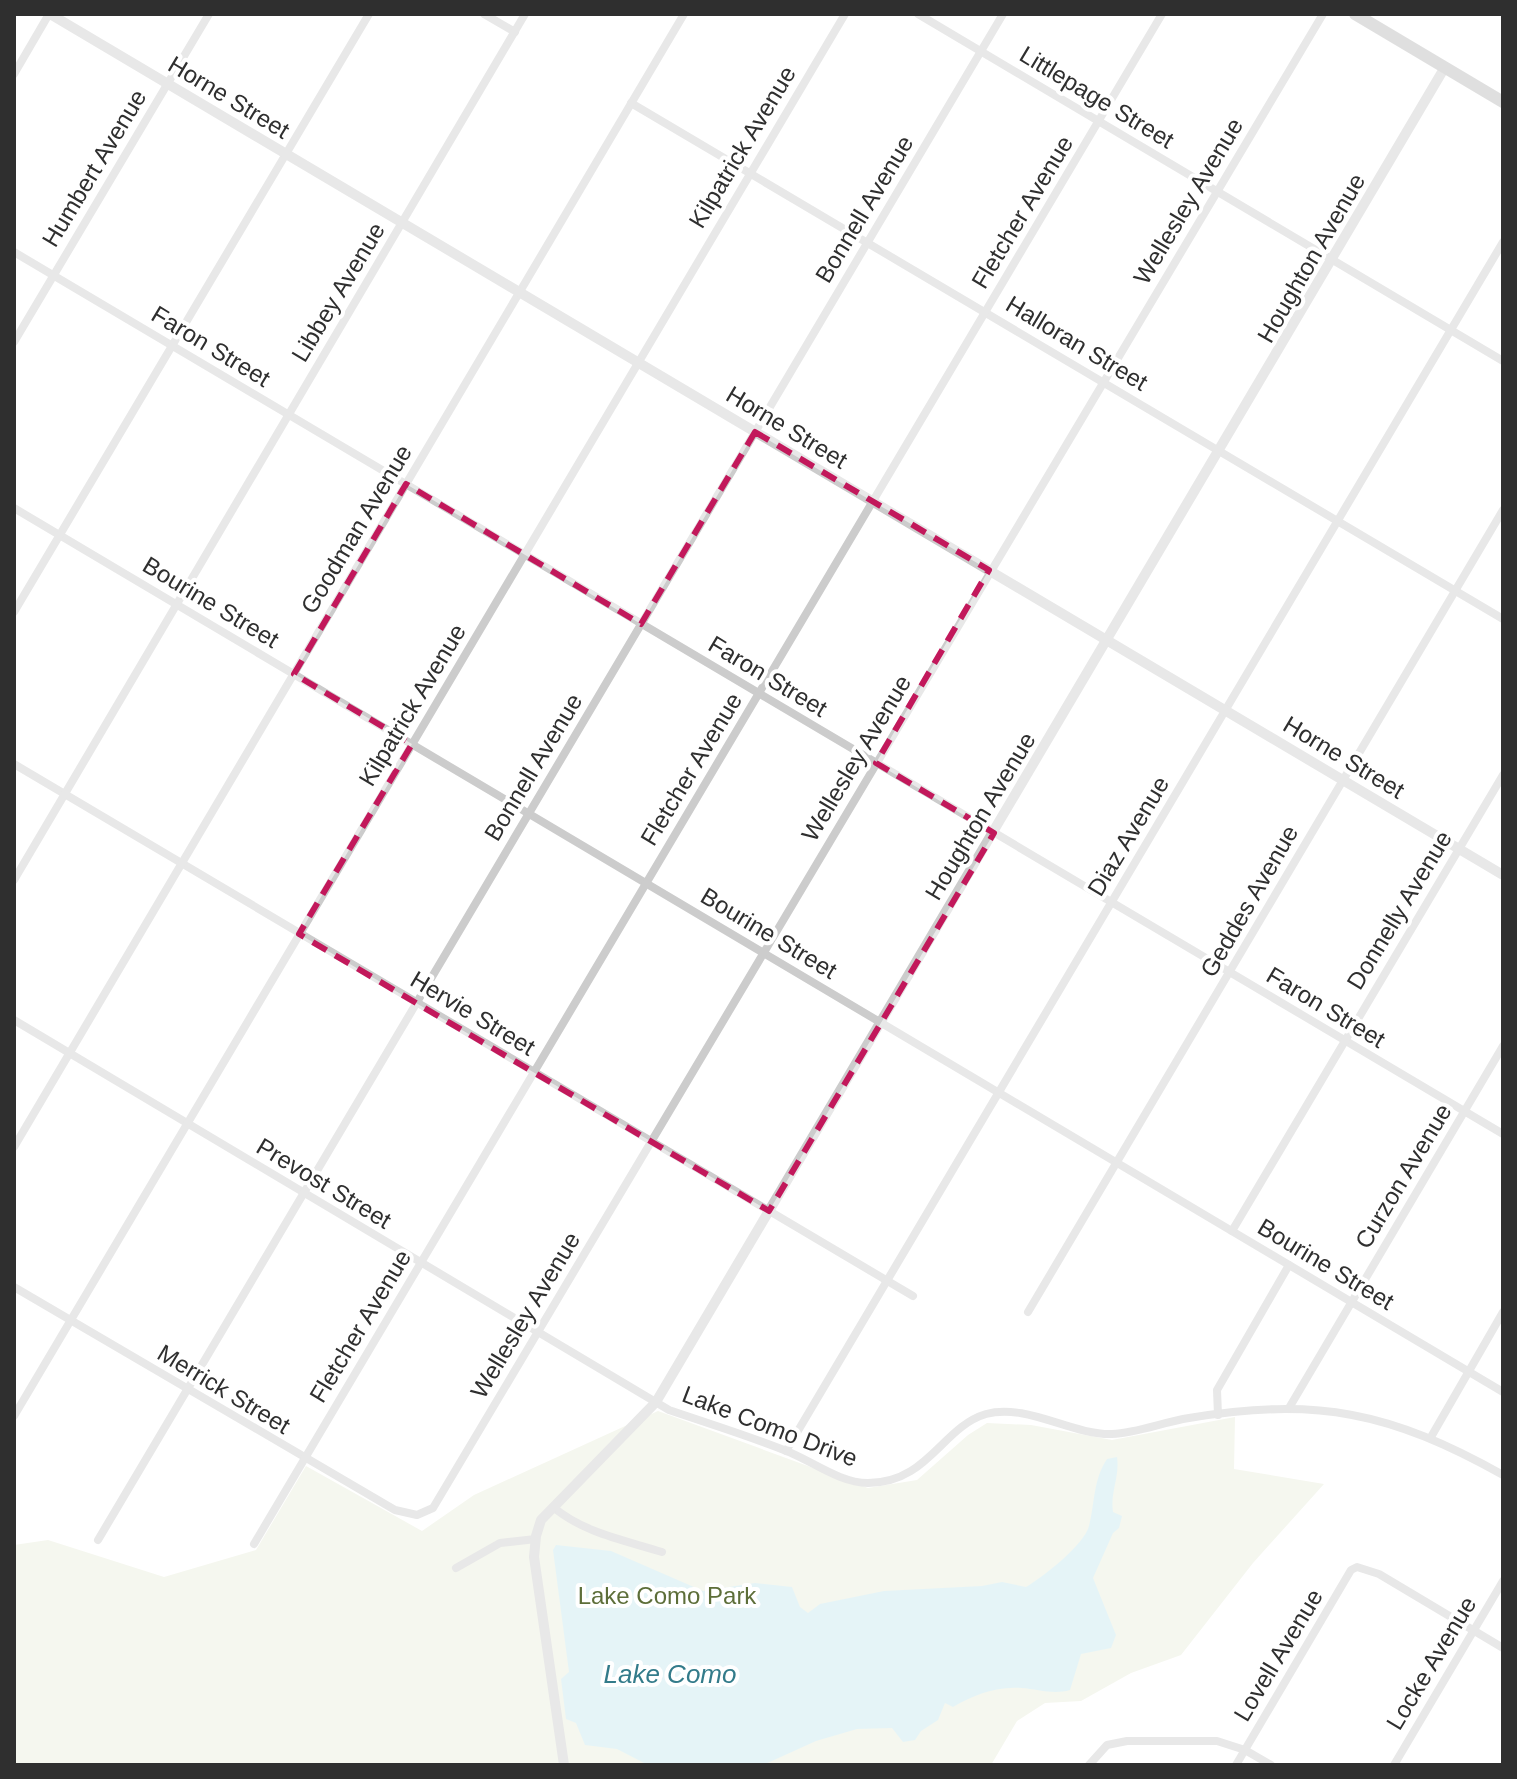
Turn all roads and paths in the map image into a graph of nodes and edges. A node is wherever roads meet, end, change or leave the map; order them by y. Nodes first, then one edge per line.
1 (50, 14) edge
2 (209, 14) edge
3 (369, 14) edge
4 (484, 14) edge
5 (525, 14) edge
6 (684, 14) edge
7 (845, 14) edge
8 (918, 14) edge
9 (1003, 14) edge
10 (1162, 14) edge
11 (1323, 14) edge
12 (1355, 14) edge
13 (515, 32) junction
14 (981, 51) junction
15 (1445, 67) junction
16 (14, 74) edge
17 (168, 84) junction
18 (1503, 102) edge
19 (631, 103) junction
20 (1099, 121) junction
21 (286, 153) junction
22 (750, 173) junction
23 (1217, 191) junction
24 (402, 223) junction
25 (1503, 242) edge
26 (868, 243) junction
27 (14, 252) edge
28 (1334, 260) junction
29 (54, 275) junction
30 (519, 292) junction
31 (986, 312) junction
32 (1452, 331) junction
33 (14, 342) edge
34 (172, 346) junction
35 (1503, 361) edge
36 (638, 362) junction
37 (1103, 382) junction
38 (289, 415) junction
39 (755, 432) junction
40 (1220, 451) junction
41 (406, 484) junction
42 (873, 502) junction
43 (14, 508) edge
44 (1503, 510) edge
45 (1338, 521) junction
46 (59, 535) junction
47 (524, 554) junction
48 (989, 570) junction
49 (1455, 590) junction
50 (177, 605) junction
51 (14, 612) edge
52 (1503, 619) edge
53 (641, 624) junction
54 (1108, 641) junction
55 (294, 674) junction
56 (759, 694) junction
57 (1226, 710) junction
58 (412, 744) junction
59 (876, 763) junction
60 (14, 764) edge
61 (1503, 775) edge
62 (1342, 779) junction
63 (64, 795) junction
64 (529, 814) junction
65 (994, 833) junction
66 (1459, 849) junction
67 (182, 865) junction
68 (1503, 875) edge
69 (14, 880) edge
70 (646, 884) junction
71 (1111, 903) junction
72 (299, 934) junction
73 (763, 953) junction
74 (1230, 973) junction
75 (417, 1003) junction
76 (14, 1020) edge
77 (881, 1023) junction
78 (1345, 1041) junction
79 (1503, 1046) edge
80 (70, 1053) junction
81 (534, 1072) junction
82 (998, 1092) junction
83 (1464, 1112) junction
84 (186, 1125) junction
85 (1503, 1134) edge
86 (651, 1142) junction
87 (14, 1147) edge
88 (1117, 1163) junction
89 (303, 1194) junction
90 (769, 1211) junction
91 (1232, 1231) junction
92 (421, 1263) junction
93 (1289, 1265) junction
94 (886, 1280) junction
95 (14, 1287) edge
96 (913, 1296) dead end
97 (1352, 1302) junction
98 (1028, 1312) dead end
99 (1503, 1312) edge
100 (70, 1321) junction
101 (538, 1332) junction
102 (1468, 1371) junction
103 (187, 1390) junction
104 (1503, 1392) edge
105 (656, 1402) junction
106 (1289, 1408) junction
107 (1218, 1415) junction
108 (14, 1416) edge
109 (1431, 1437) junction
110 (786, 1451) junction
111 (304, 1459) junction
112 (1503, 1475) edge
113 (553, 1507) junction
114 (417, 1515) joint
115 (536, 1539) junction
116 (98, 1540) dead end
117 (254, 1544) dead end
118 (662, 1552) dead end
119 (456, 1568) dead end
120 (1503, 1581) edge
121 (1473, 1631) junction
122 (1503, 1648) edge
123 (1245, 1750) junction
124 (564, 1765) edge
125 (1089, 1765) edge
126 (1236, 1765) edge
127 (1271, 1765) edge
128 (1394, 1765) edge

1 - 16 street
1 - 17 street, Horne Street
2 - 17 street, Humbert Avenue
3 - 21 street
4 - 13 street
5 - 13 street, Libbey Avenue
6 - 19 street, Goodman Avenue
7 - 22 street, Kilpatrick Avenue
8 - 14 street, Littlepage Street
9 - 14 street, Bonnell Avenue
10 - 20 street, Fletcher Avenue
11 - 23 street, Wellesley Avenue
12 - 15 main road
13 - 24 street, Libbey Avenue
14 - 20 street, Littlepage Street
14 - 26 street, Bonnell Avenue
15 - 18 main road
15 - 28 street, Houghton Avenue
17 - 21 street, Horne Street
17 - 29 street, Humbert Avenue
19 - 22 street, Halloran Street
19 - 30 street, Goodman Avenue
20 - 23 street, Littlepage Street
20 - 31 street, Fletcher Avenue
21 - 24 street, Horne Street
21 - 34 street
22 - 26 street, Halloran Street
22 - 36 street, Kilpatrick Avenue
23 - 28 street, Littlepage Street
23 - 37 street, Wellesley Avenue
24 - 30 street, Horne Street
24 - 38 street, Libbey Avenue
25 - 32 street, Diaz Avenue
26 - 31 street, Halloran Street
26 - 39 street, Bonnell Avenue
27 - 29 street, Faron Street
28 - 32 street, Littlepage Street
28 - 40 street, Houghton Avenue
29 - 33 street, Humbert Avenue
29 - 34 street, Faron Street
30 - 36 street, Horne Street
30 - 41 street, Goodman Avenue
31 - 37 street, Halloran Street
31 - 42 street, Fletcher Avenue
32 - 35 street, Littlepage Street
32 - 45 street, Diaz Avenue
34 - 38 street, Faron Street
34 - 46 street
36 - 39 street, Horne Street
36 - 47 street, Kilpatrick Avenue
37 - 40 street, Halloran Street
37 - 48 street, Wellesley Avenue
38 - 41 street, Faron Street
38 - 50 street, Libbey Avenue
39 - 42 street, Horne Street
39 - 53 street, Bonnell Avenue
40 - 45 street, Halloran Street
40 - 54 street, Houghton Avenue
41 - 47 street, Faron Street
41 - 55 street, Goodman Avenue
42 - 48 street, Horne Street
42 - 56 street, Fletcher Avenue
43 - 46 street, Bourine Street
44 - 49 street, Geddes Avenue
45 - 49 street, Halloran Street
45 - 57 street, Diaz Avenue
46 - 50 street, Bourine Street
46 - 51 street
47 - 53 street, Faron Street
47 - 58 street, Kilpatrick Avenue
48 - 54 street, Horne Street
48 - 59 street, Wellesley Avenue
49 - 52 street, Halloran Street
49 - 62 street, Geddes Avenue
50 - 55 street, Bourine Street
50 - 63 street, Libbey Avenue
53 - 56 street, Faron Street
53 - 64 street, Bonnell Avenue
54 - 57 street, Horne Street
54 - 65 street, Houghton Avenue
55 - 58 street, Bourine Street
55 - 67 street, Goodman Avenue
56 - 59 street, Faron Street
56 - 70 street, Fletcher Avenue
57 - 62 street, Horne Street
57 - 71 street, Diaz Avenue
58 - 64 street, Bourine Street
58 - 72 street, Kilpatrick Avenue
59 - 65 street, Faron Street
59 - 73 street, Wellesley Avenue
60 - 63 street, Hervie Street
61 - 66 street, Donnelly Avenue
62 - 66 street, Horne Street
62 - 74 street, Geddes Avenue
63 - 67 street, Hervie Street
63 - 69 street, Libbey Avenue
64 - 70 street, Bourine Street
64 - 75 street, Bonnell Avenue
65 - 71 street, Faron Street
65 - 77 street, Houghton Avenue
66 - 68 street, Horne Street
66 - 78 street, Donnelly Avenue
67 - 72 street, Hervie Street
67 - 80 street, Goodman Avenue
70 - 73 street, Bourine Street
70 - 81 street, Fletcher Avenue
71 - 74 street, Faron Street
71 - 82 street, Diaz Avenue
72 - 75 street, Hervie Street
72 - 84 street, Kilpatrick Avenue
73 - 77 street, Bourine Street
73 - 86 street, Wellesley Avenue
74 - 78 street, Faron Street
74 - 88 street, Geddes Avenue
75 - 81 street, Hervie Street
75 - 89 street, Bonnell Avenue
76 - 80 street, Prevost Street
77 - 82 street, Bourine Street
77 - 90 street, Houghton Avenue
78 - 83 street, Faron Street
78 - 91 street, Donnelly Avenue
79 - 83 street, Curzon Avenue
80 - 84 street, Prevost Street
80 - 87 street, Goodman Avenue
81 - 86 street, Hervie Street
81 - 92 street, Fletcher Avenue
82 - 88 street, Bourine Street
82 - 94 street, Diaz Avenue
83 - 85 street, Faron Street
83 - 97 street, Curzon Avenue
84 - 89 street, Prevost Street
84 - 100 street, Kilpatrick Avenue
86 - 90 street, Hervie Street
86 - 101 street, Wellesley Avenue
88 - 91 street, Bourine Street
88 - 98 street, Geddes Avenue
89 - 92 street, Prevost Street
89 - 103 street, Bonnell Avenue
90 - 94 street, Hervie Street
90 - 105 street, Houghton Avenue
91 - 93 street, Bourine Street
92 - 101 street, Prevost Street
92 - 111 street, Fletcher Avenue
93 - 97 street, Bourine Street
93 - 107 street
94 - 96 street, Hervie Street
94 - 110 street, Diaz Avenue
95 - 100 street, Merrick Street
97 - 102 street, Bourine Street
97 - 106 street, Curzon Avenue
99 - 102 street
100 - 103 street, Merrick Street
100 - 108 street, Kilpatrick Avenue
101 - 105 street, Prevost Street
101 - 114 street, Wellesley Avenue
102 - 104 street, Bourine Street
102 - 109 street
103 - 111 street, Merrick Street
103 - 116 street, Bonnell Avenue
105 - 110 street, Lake Como Drive
105 - 113 street, Houghton Avenue
106 - 107 street, Lake Como Drive
106 - 109 street, Lake Como Drive
107 - 110 street, Lake Como Drive
109 - 112 street, Lake Como Drive
111 - 114 street, Merrick Street
111 - 117 street, Fletcher Avenue
113 - 115 street, Houghton Avenue
113 - 118 street
115 - 119 street
115 - 124 street, Houghton Avenue
120 - 121 street, Locke Avenue
121 - 122 street
121 - 123 street, Lovell Avenue
121 - 128 street, Locke Avenue
123 - 125 street
123 - 126 street, Lovell Avenue
123 - 127 street

